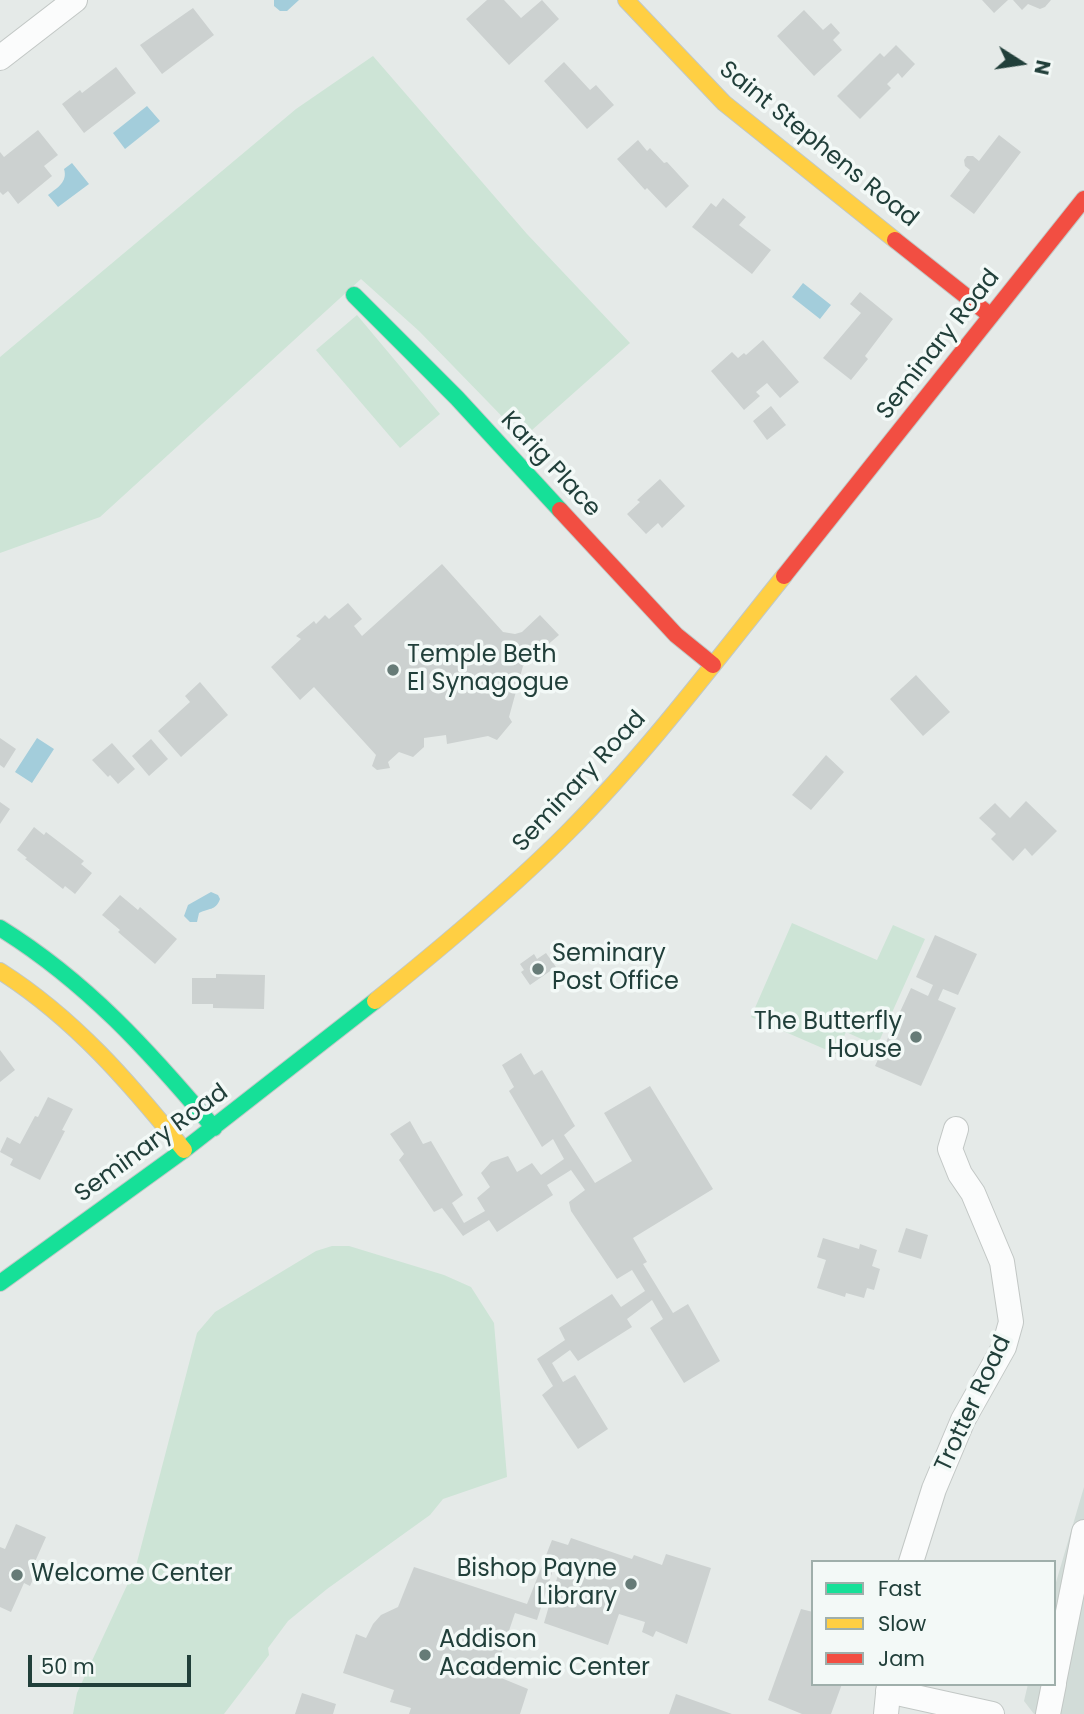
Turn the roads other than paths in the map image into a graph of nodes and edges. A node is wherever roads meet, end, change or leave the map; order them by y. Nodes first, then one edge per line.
1 (75, 0) edge
2 (626, 0) edge
3 (0, 58) edge
4 (1084, 199) edge
5 (354, 295) dead end
6 (991, 316) junction
7 (713, 665) junction
8 (0, 928) edge
9 (0, 971) edge
10 (214, 1128) junction
11 (956, 1129) dead end
12 (184, 1150) junction
13 (0, 1283) edge
14 (1084, 1532) edge
15 (912, 1560) edge
16 (1056, 1673) edge
17 (1053, 1686) edge
18 (888, 1696) edge
19 (992, 1714) edge
20 (1048, 1714) edge

1 - 3 street
2 - 6 street, Saint Stephens Road
4 - 6 street, Seminary Road
5 - 7 street, Karig Place
6 - 7 street, Seminary Road
7 - 10 street, Seminary Road
8 - 10 street
9 - 12 street
10 - 12 street, Seminary Road
11 - 15 street, Trotter Road
12 - 13 street, Seminary Road
14 - 16 street
17 - 20 street
18 - 19 street

